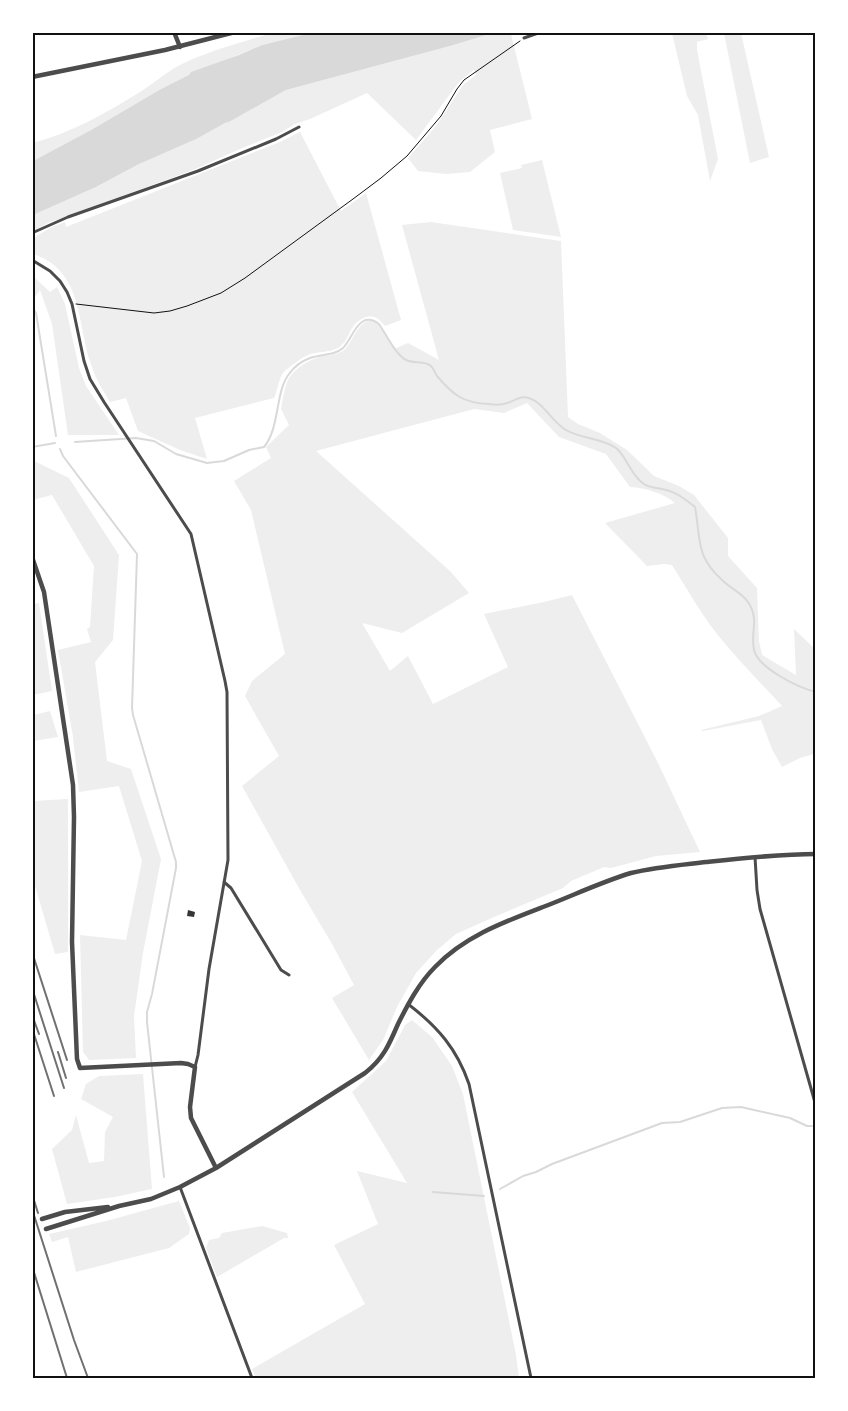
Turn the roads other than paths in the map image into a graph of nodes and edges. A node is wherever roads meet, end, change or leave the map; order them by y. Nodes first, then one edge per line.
1 (174, 32) edge
2 (235, 32) edge
3 (541, 32) edge
4 (524, 38) road end
5 (180, 47) junction
6 (32, 77) edge
7 (299, 127) dead end
8 (32, 233) edge
9 (32, 260) edge
10 (32, 557) edge
11 (816, 854) edge
12 (755, 856) junction
13 (224, 882) junction
14 (289, 975) dead end
15 (408, 1004) junction
16 (194, 1068) junction
17 (816, 1106) edge
18 (216, 1168) junction
19 (180, 1187) junction
20 (120, 1206) junction
21 (42, 1219) dead end
22 (46, 1229) dead end
23 (252, 1378) edge
24 (531, 1378) edge

1 - 5 street
2 - 5 street
3 - 4 street
5 - 6 street
7 - 8 street
9 - 13 street
10 - 16 street
11 - 12 street
12 - 15 street
12 - 17 street
13 - 14 street
13 - 16 street
15 - 18 street
15 - 24 street
16 - 18 street
18 - 19 street
19 - 20 street
19 - 23 street
20 - 21 street
20 - 22 street

